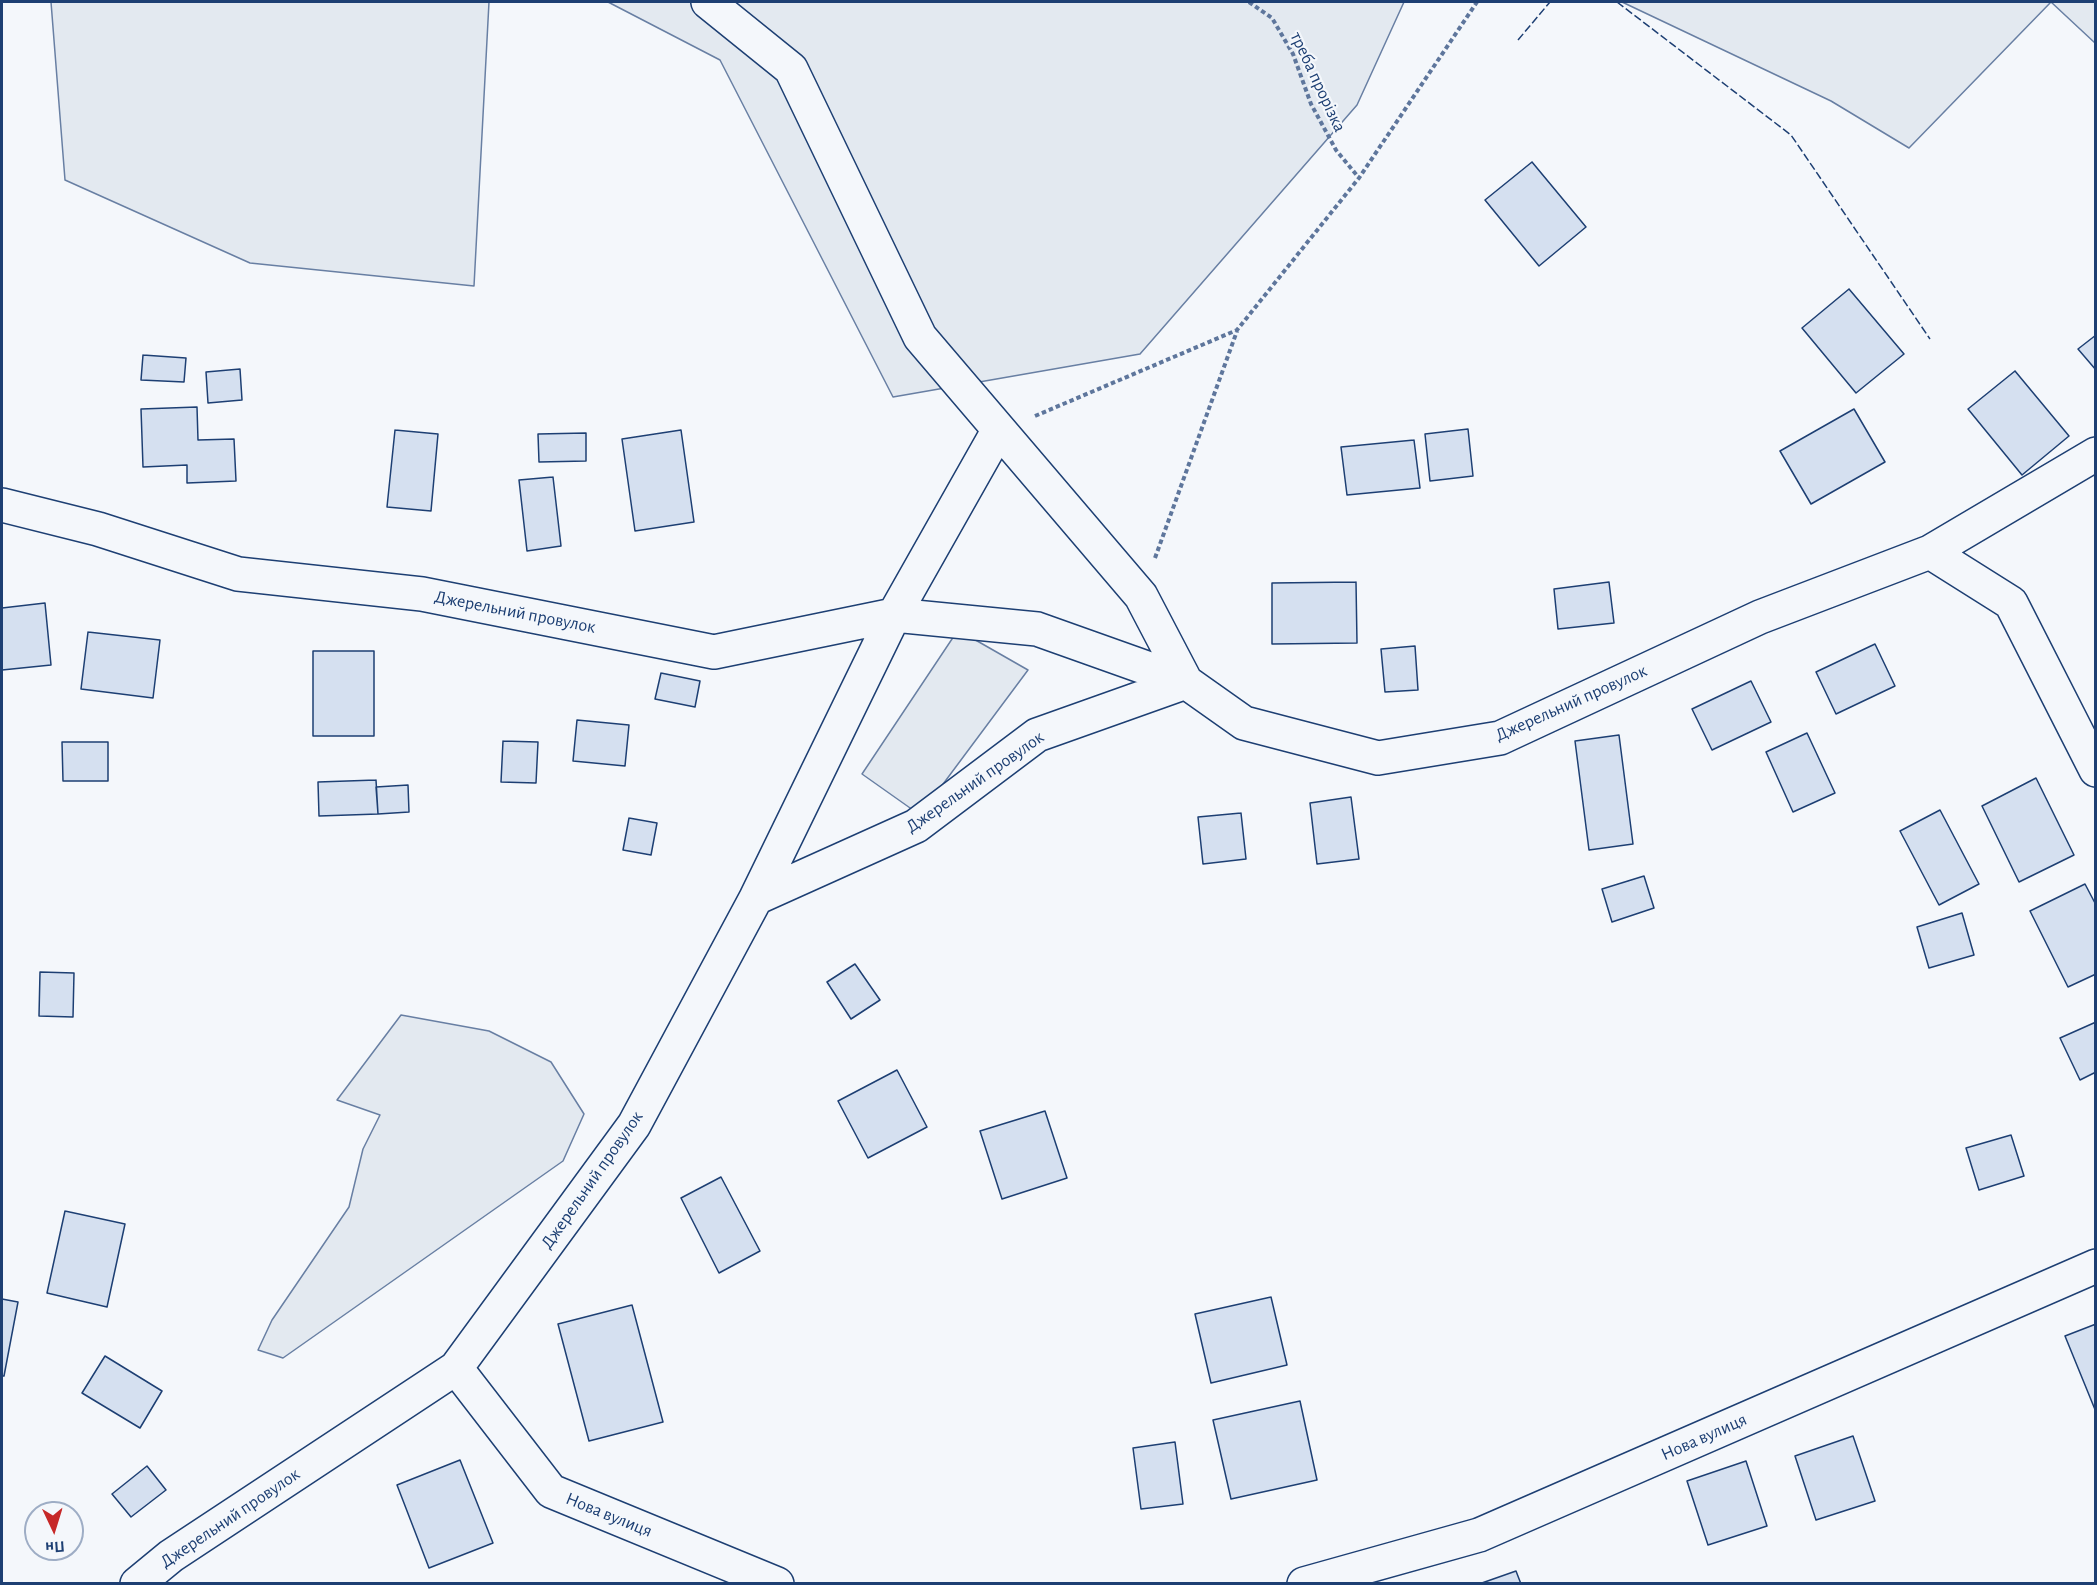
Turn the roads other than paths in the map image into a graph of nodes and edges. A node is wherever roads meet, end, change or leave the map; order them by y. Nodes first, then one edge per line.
1 (708, 2) edge
2 (998, 431) junction
3 (2096, 454) edge
4 (2, 505) edge
5 (1930, 552) junction
6 (894, 615) junction
7 (1186, 682) junction
8 (2096, 770) edge
9 (756, 898) junction
10 (2096, 1266) edge
11 (456, 1368) junction
12 (137, 1584) edge
13 (777, 1584) edge
14 (1304, 1584) edge

1 - 2 street
2 - 6 street
2 - 7 street
3 - 5 street, Джерельний провулок
4 - 6 street, Джерельний провулок
5 - 7 street, Джерельний провулок
5 - 8 street
6 - 7 street, Джерельний провулок
6 - 9 street
7 - 9 street, Джерельний провулок
9 - 11 street, Джерельний провулок
10 - 14 street, Нова вулиця
11 - 12 street, Джерельний провулок
11 - 13 street, Нова вулиця

